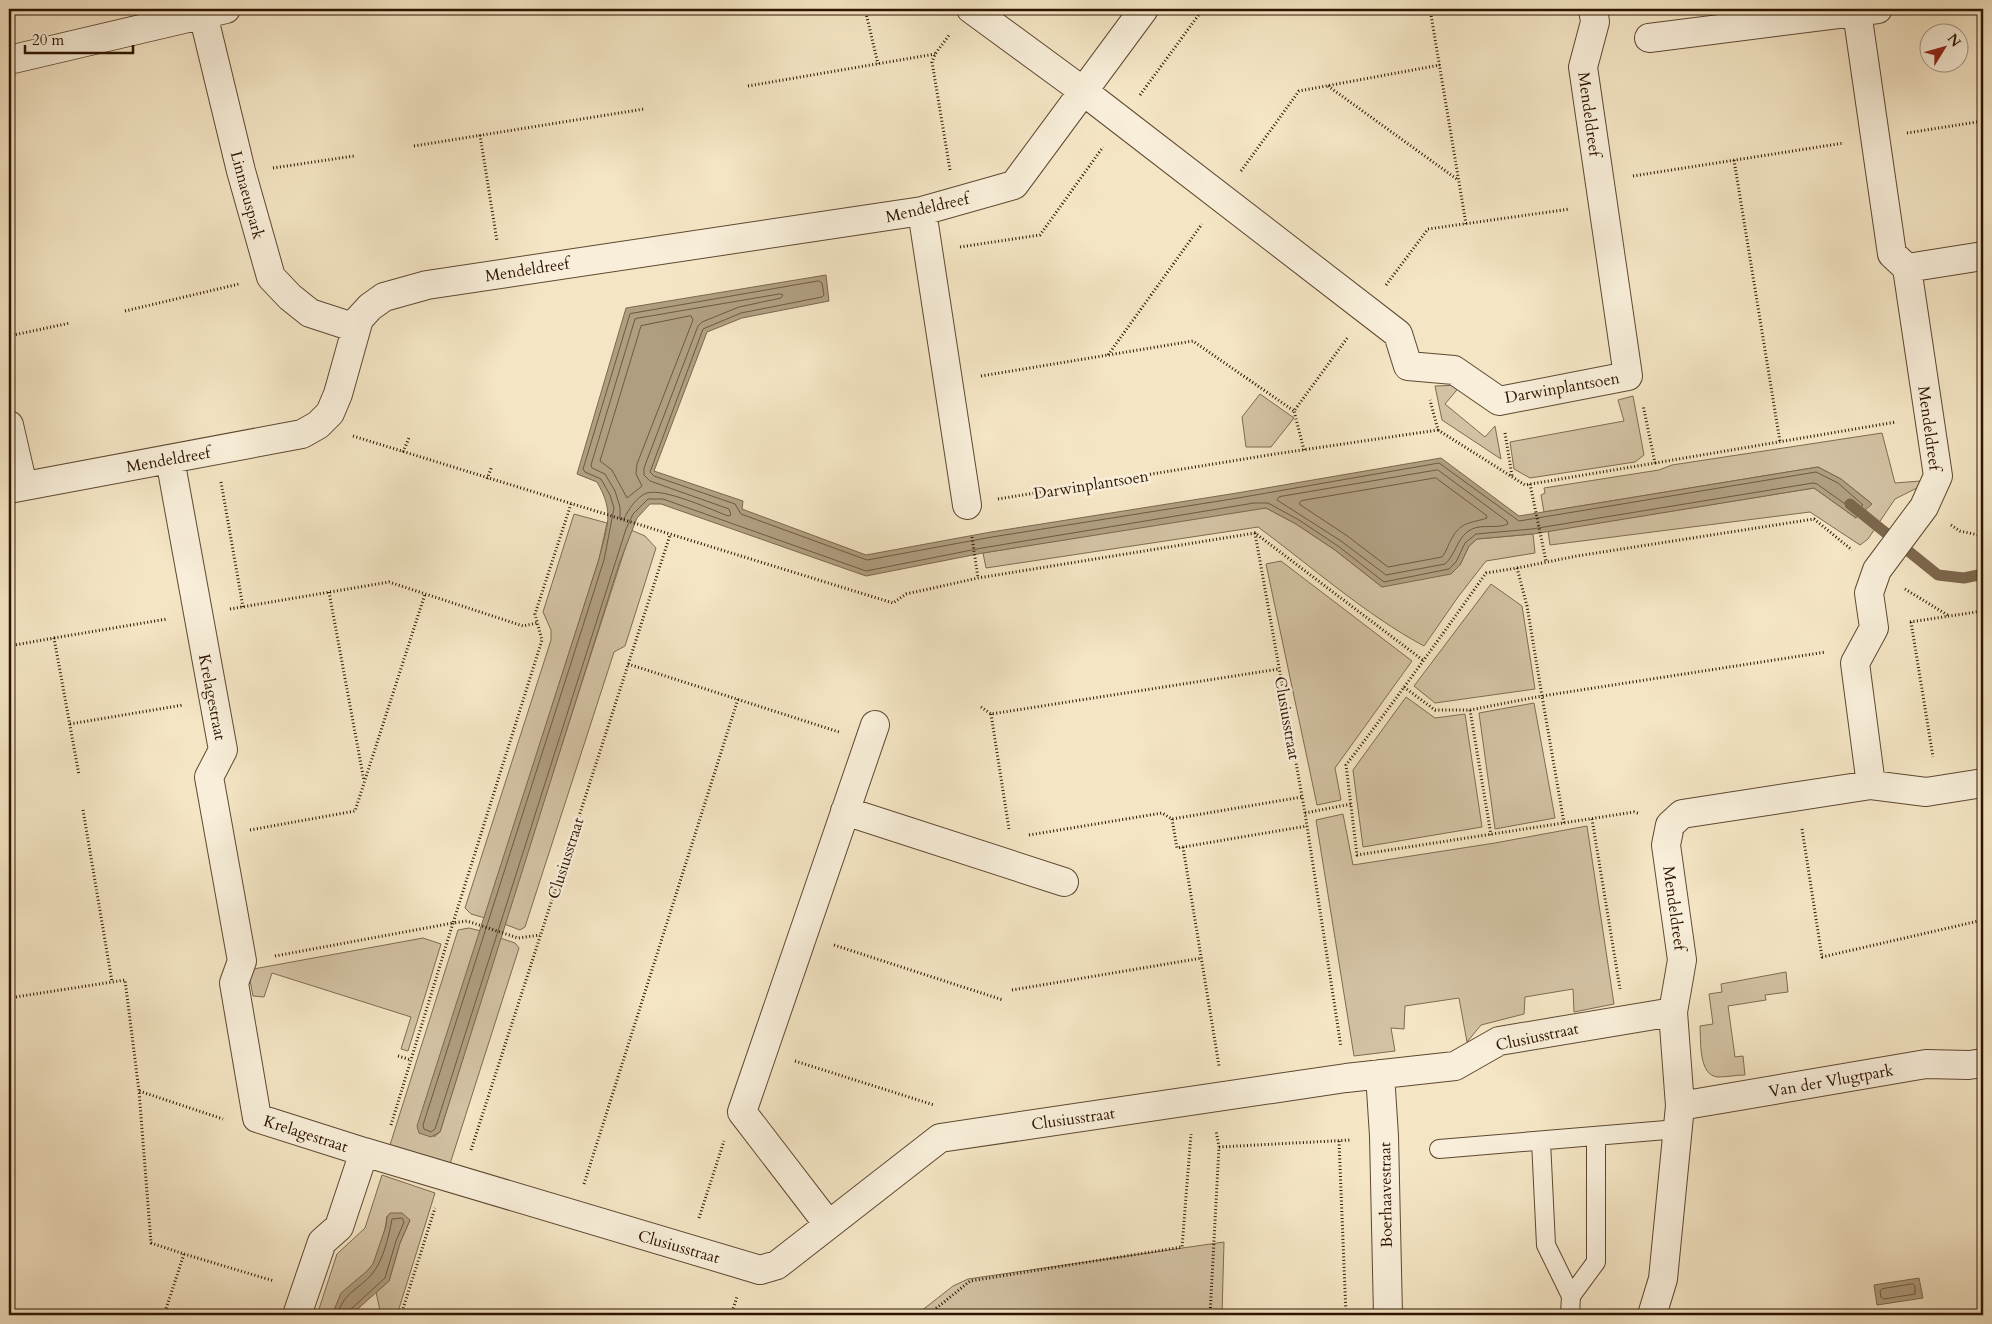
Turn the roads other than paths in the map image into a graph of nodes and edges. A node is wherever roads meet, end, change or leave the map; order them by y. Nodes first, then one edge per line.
1 (971, 9) edge
2 (1144, 9) edge
3 (1593, 9) edge
4 (1863, 10) edge
5 (215, 11) edge
6 (1649, 38) dead end
7 (9, 60) edge
8 (1083, 91) junction
9 (1601, 193) joint
10 (922, 211) junction
11 (1983, 256) edge
12 (1908, 268) junction
13 (356, 328) junction
14 (9, 425) edge
15 (170, 459) junction
16 (16, 487) edge
17 (967, 504) road end
18 (872, 733) road end
19 (1983, 783) edge
20 (1871, 785) junction
21 (845, 811) junction
22 (1064, 882) dead end
23 (1673, 1012) junction
24 (1983, 1063) edge
25 (1380, 1074) junction
26 (1679, 1118) junction
27 (1596, 1136) junction
28 (1541, 1141) junction
29 (1439, 1149) dead end
30 (373, 1154) junction
31 (828, 1224) junction
32 (1571, 1296) junction
33 (301, 1303) edge
34 (1388, 1315) edge
35 (1570, 1315) edge
36 (1652, 1315) edge

1 - 8 street
2 - 8 street, Mendeldreef
3 - 9 street, Mendeldreef
4 - 6 street
4 - 12 street
5 - 7 street, Linnaeuspark
5 - 13 street, Linnaeuspark
8 - 9 street, Darwinplantsoen
8 - 10 street, Mendeldreef
10 - 13 street, Mendeldreef
10 - 17 street
11 - 12 street
12 - 20 street, Mendeldreef
13 - 15 street, Mendeldreef
14 - 16 street
15 - 16 street, Mendeldreef
15 - 30 street, Krelagestraat
18 - 21 street
19 - 20 street
20 - 23 street, Mendeldreef
21 - 22 street
21 - 31 street
23 - 25 street, Clusiusstraat
23 - 26 street, Mendeldreef
24 - 26 street, Van der Vlugtpark
25 - 31 street, Clusiusstraat
25 - 34 street, Boerhaavestraat
26 - 27 lane
26 - 36 street, Mendeldreef
27 - 28 lane
27 - 32 lane
28 - 29 lane
28 - 32 lane
30 - 31 street, Clusiusstraat
30 - 33 street, Krelagestraat
32 - 35 lane

